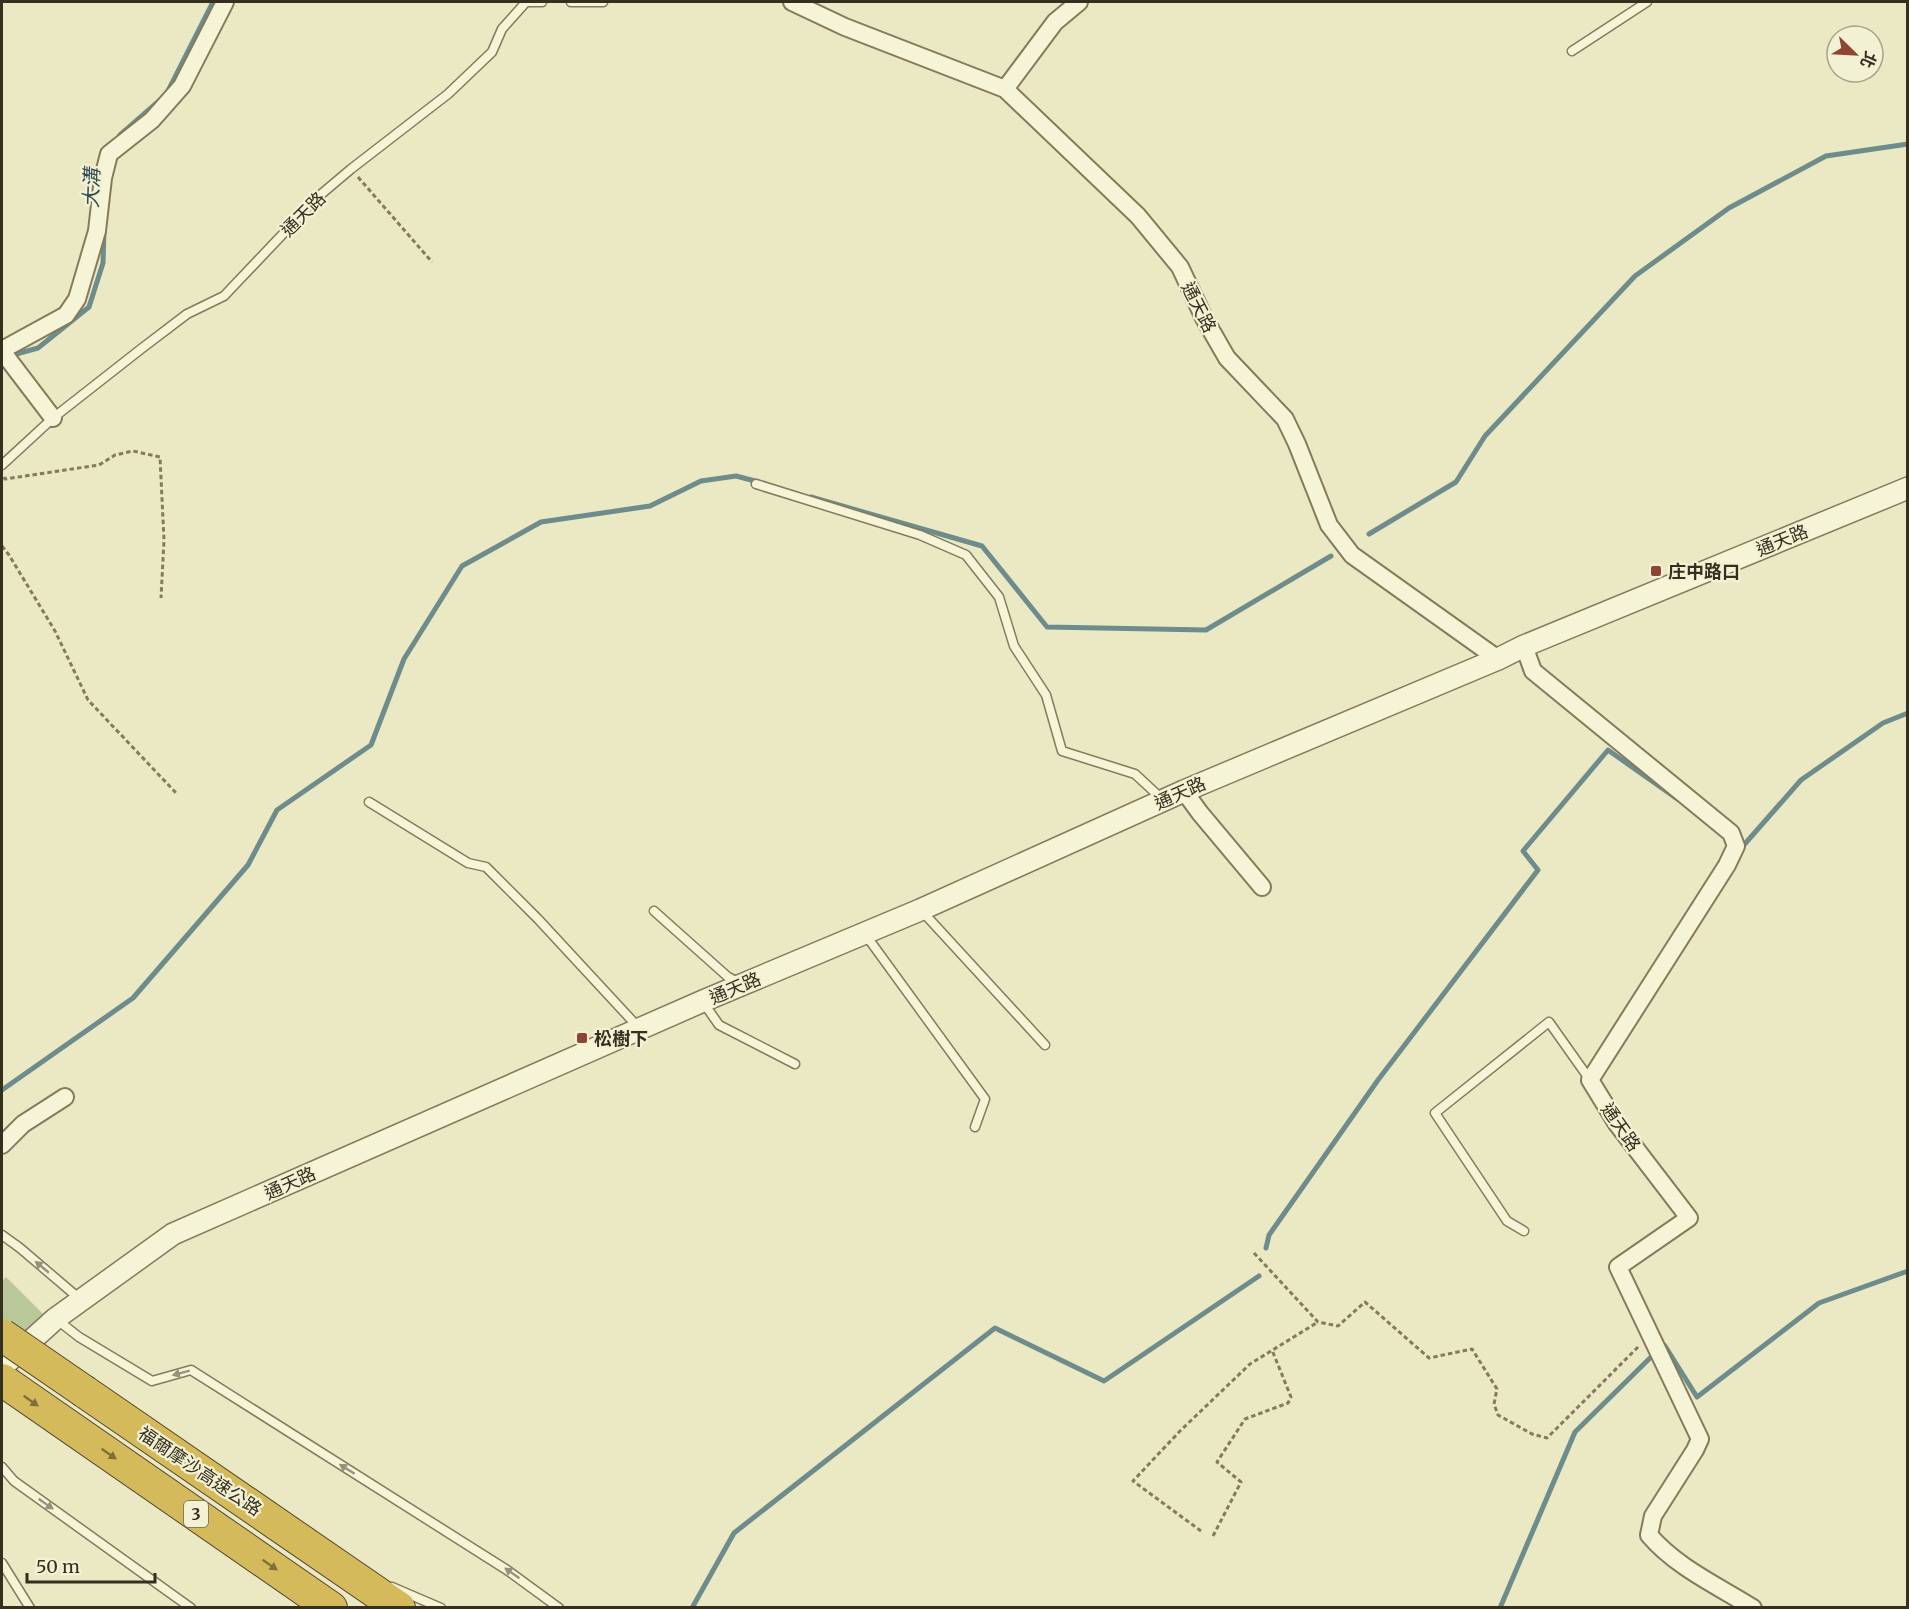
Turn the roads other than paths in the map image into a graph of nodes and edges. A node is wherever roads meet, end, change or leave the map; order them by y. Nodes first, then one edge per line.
1 (225, 2) edge
2 (542, 2) edge
3 (571, 2) edge
4 (603, 2) edge
5 (792, 2) edge
6 (1079, 2) edge
7 (1647, 2) edge
8 (1572, 51) dead end
9 (1005, 89) junction
10 (2, 350) edge
11 (53, 418) junction
12 (2, 465) edge
13 (756, 484) dead end
14 (1908, 488) edge
15 (1524, 646) junction
16 (1498, 659) junction
17 (1184, 791) junction
18 (1164, 800) junction
19 (369, 802) dead end
20 (1262, 887) dead end
21 (920, 910) junction
22 (654, 911) dead end
23 (864, 934) junction
24 (743, 984) junction
25 (703, 1001) junction
26 (640, 1030) junction
27 (1045, 1045) dead end
28 (795, 1064) dead end
29 (1590, 1080) junction
30 (64, 1097) dead end
31 (975, 1127) dead end
32 (2, 1145) edge
33 (1524, 1231) dead end
34 (2, 1235) edge
35 (81, 1300) junction
36 (55, 1319) junction
37 (2, 1335) edge
38 (2, 1367) edge
39 (2, 1380) edge
40 (2, 1467) edge
41 (331, 1561) junction
42 (2, 1563) edge
43 (375, 1579) dead end
44 (393, 1596) edge
45 (30, 1608) edge
46 (191, 1608) edge
47 (331, 1608) edge
48 (441, 1608) edge
49 (559, 1608) edge
50 (1753, 1608) edge

1 - 10 street
2 - 11 lane, 通天路
3 - 4 lane
5 - 9 street, 通天路
6 - 9 street
7 - 8 lane
9 - 16 street, 通天路
10 - 11 street
11 - 12 lane, 通天路
13 - 18 lane
14 - 15 street, 通天路
15 - 16 street, 通天路
15 - 29 street
16 - 17 street, 通天路
17 - 18 street, 通天路
17 - 20 street
18 - 21 street, 通天路
19 - 26 lane
21 - 23 street, 通天路
21 - 27 lane
22 - 24 lane
23 - 24 street, 通天路
23 - 31 lane
24 - 25 street, 通天路
25 - 26 street, 通天路
25 - 28 lane
26 - 35 street, 通天路
29 - 33 lane
29 - 50 street, 通天路
30 - 32 street
35 -> 34 lane
35 - 36 street, 通天路
36 - 38 street, 通天路
49 -> 36 lane
37 - 41 highway, 福爾摩沙高速公路 / 3, bridge
39 -> 47 highway, 福爾摩沙高速公路 / 3
40 -> 46 lane
41 - 43 lane
41 - 44 highway, 福爾摩沙高速公路 / 3
42 - 45 lane
44 - 48 lane

